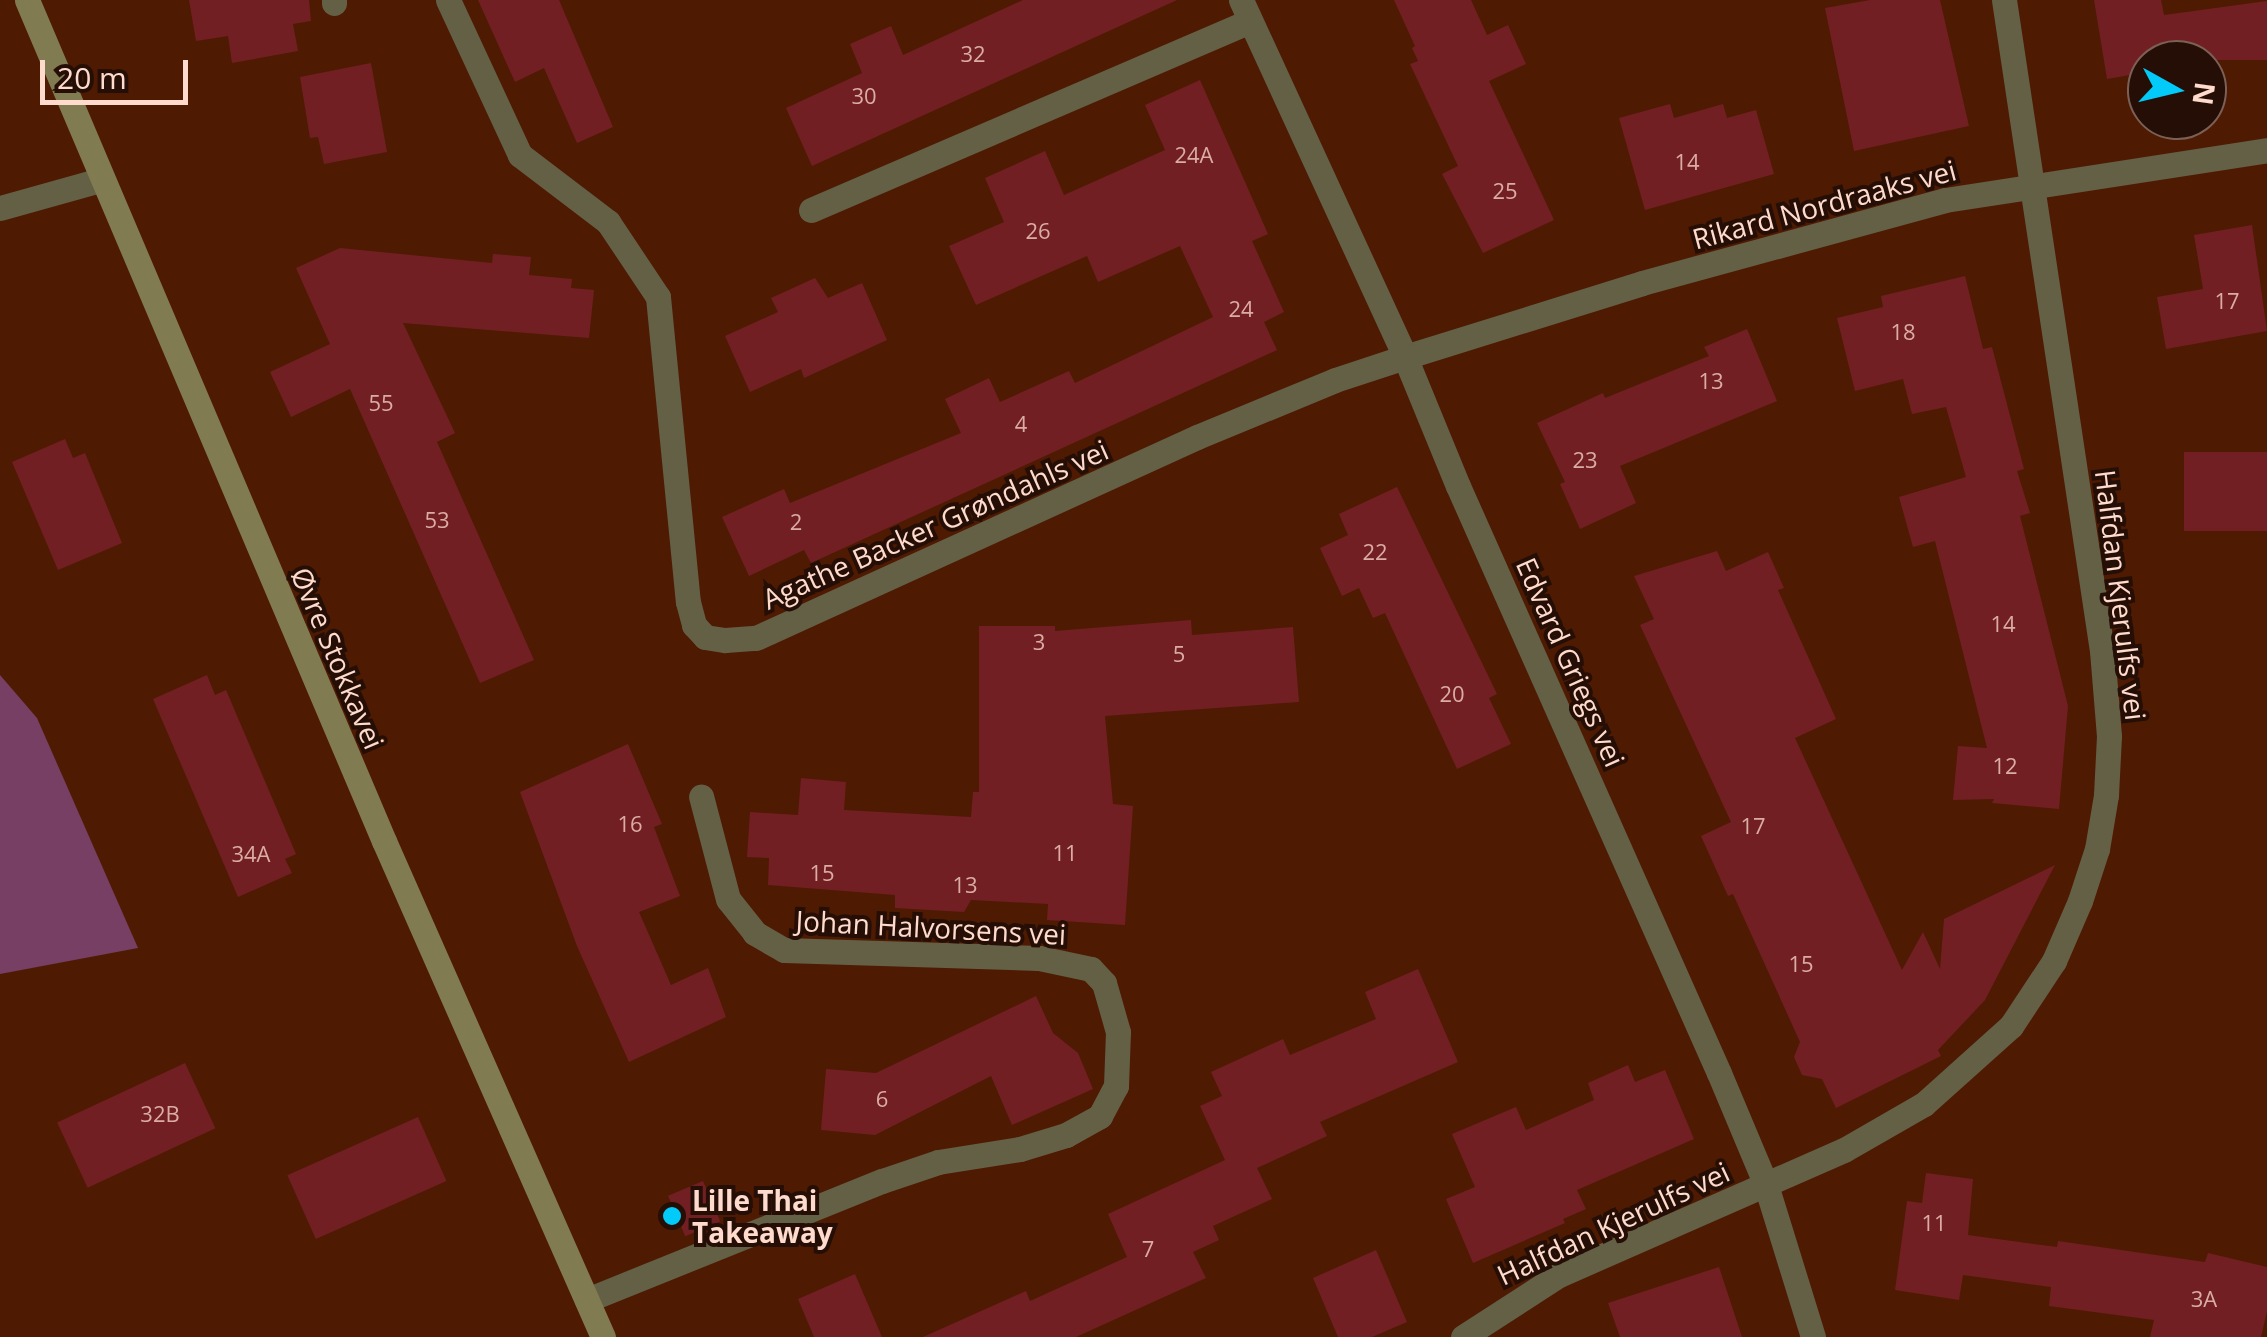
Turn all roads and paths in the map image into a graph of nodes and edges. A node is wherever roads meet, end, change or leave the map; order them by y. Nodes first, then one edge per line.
1 (26, 0) edge
2 (448, 0) edge
3 (2004, 0) edge
4 (1245, 10) edge
5 (2267, 150) edge
6 (100, 180) junction
7 (2032, 186) junction
8 (0, 208) edge
9 (811, 210) dead end
10 (1405, 356) junction
11 (701, 796) dead end
12 (1766, 1185) junction
13 (587, 1300) junction
14 (603, 1337) edge
15 (1463, 1337) edge
16 (1813, 1337) edge

1 - 6 main road, Øvre Stokkavei
2 - 10 street, Agathe Backer Grøndahls vei
3 - 7 street, Halfdan Kjerulfs vei
4 - 9 street, Edvard Griegs vei
4 - 10 street, Edvard Griegs vei
5 - 7 street, Rikard Nordraaks vei
6 - 8 street
6 - 13 main road, Øvre Stokkavei
7 - 10 street, Rikard Nordraaks vei
7 - 12 street, Halfdan Kjerulfs vei
10 - 12 street, Edvard Griegs vei
11 - 13 street, Johan Halvorsens vei
12 - 15 street, Halfdan Kjerulfs vei
12 - 16 street, Edvard Griegs vei
13 - 14 main road, Øvre Stokkavei

